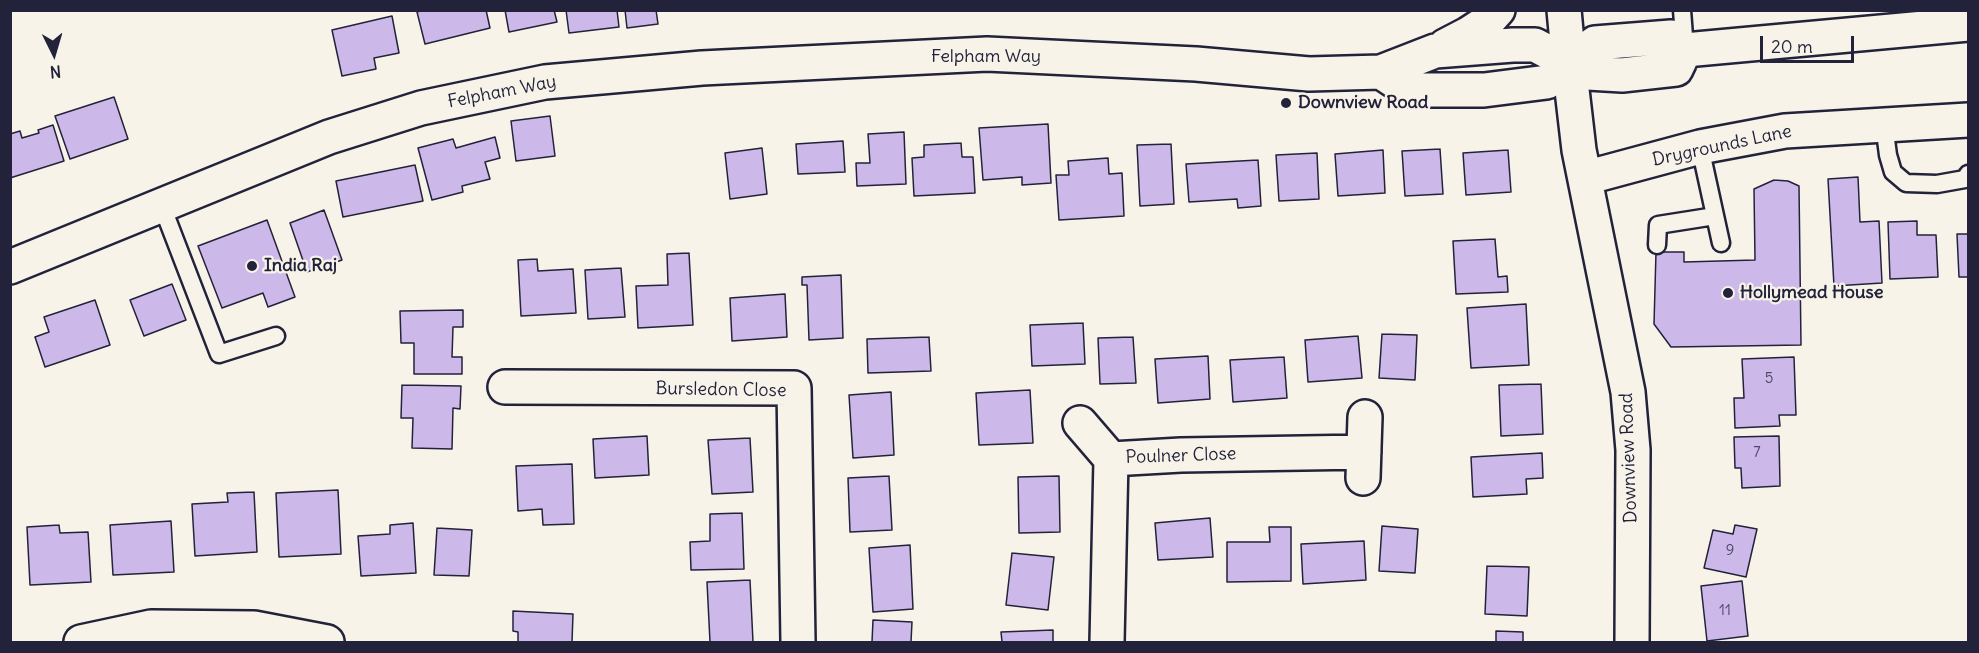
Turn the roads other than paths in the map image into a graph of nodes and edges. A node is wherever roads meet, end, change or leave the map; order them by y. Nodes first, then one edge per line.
1 (1498, 10) edge
2 (1564, 10) edge
3 (1682, 10) edge
4 (1968, 24) edge
5 (1685, 50) junction
6 (1435, 51) junction
7 (1569, 63) junction
8 (1381, 72) junction
9 (1968, 120) edge
10 (1884, 124) junction
11 (1701, 147) junction
12 (1968, 174) edge
13 (1585, 178) junction
14 (162, 206) junction
15 (1714, 216) junction
16 (1720, 243) dead end
17 (1657, 245) dead end
18 (10, 267) edge
19 (276, 336) dead end
20 (505, 387) dead end
21 (1365, 417) dead end
22 (1080, 423) dead end
23 (1111, 459) junction
24 (254, 635) edge
25 (81, 642) edge
26 (327, 642) edge
27 (798, 642) edge
28 (1107, 642) edge
29 (1632, 642) edge

1 - 6 street
2 - 7 street, Downview Road
3 - 5 lane
4 - 5 street
5 - 7 street
6 - 7 street, Felpham Way
6 - 8 street, Felpham Way
7 - 8 street
7 - 13 street, Downview Road
8 - 14 street, Felpham Way
9 - 10 street, Drygrounds Lane
10 - 11 street, Drygrounds Lane
10 - 12 lane
11 - 13 street, Drygrounds Lane
11 - 15 lane
13 - 29 street, Downview Road
14 - 18 street, Felpham Way
14 - 19 lane
15 - 16 lane
15 - 17 lane
20 - 27 street, Bursledon Close
21 - 23 street, Poulner Close
22 - 23 street
23 - 28 street, Poulner Close
24 - 25 street
24 - 26 street

